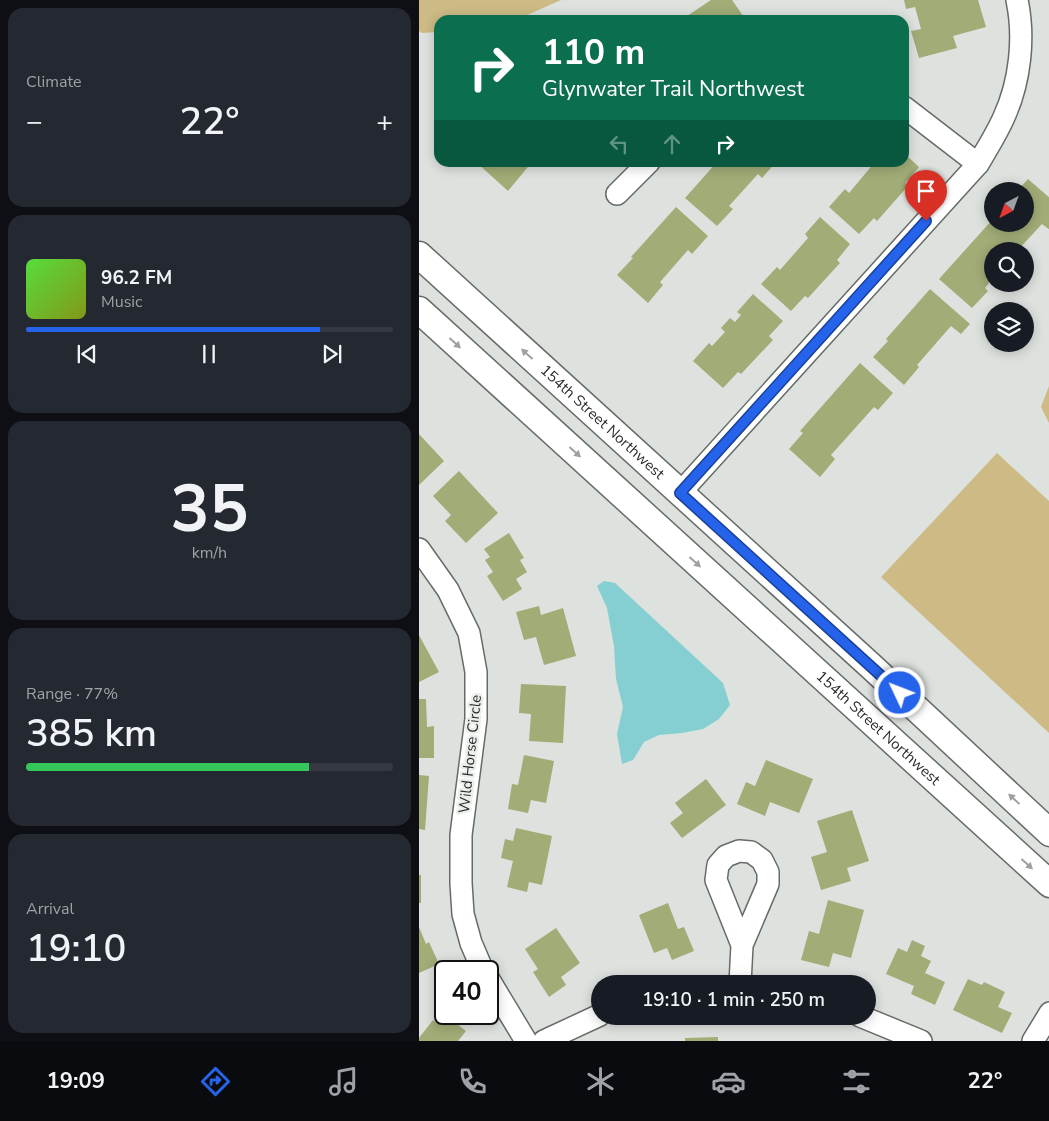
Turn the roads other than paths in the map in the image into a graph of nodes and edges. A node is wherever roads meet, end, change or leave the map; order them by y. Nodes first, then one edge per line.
1 (1017, 0) edge
2 (909, 111) edge
3 (978, 164) junction
4 (644, 167) edge
5 (617, 194) dead end
6 (419, 255) edge
7 (419, 310) edge
8 (680, 493) junction
9 (419, 548) edge
10 (1049, 833) edge
11 (1049, 884) edge
12 (742, 945) dead end
13 (478, 960) edge
14 (740, 975) edge
15 (499, 996) edge
16 (1049, 1013) edge
17 (591, 1019) edge
18 (876, 1023) edge
19 (526, 1041) edge
20 (544, 1041) edge
21 (921, 1041) edge
22 (1033, 1041) edge

1 - 3 street
2 - 3 street
3 - 8 street
4 - 5 street
8 -> 6 street, 154th Street Northwest
7 -> 11 street, 154th Street Northwest
10 -> 8 street, 154th Street Northwest
9 - 13 street, Wild Horse Circle
12 - 14 street
15 - 19 street
16 - 22 street
17 - 20 street
18 - 21 street

